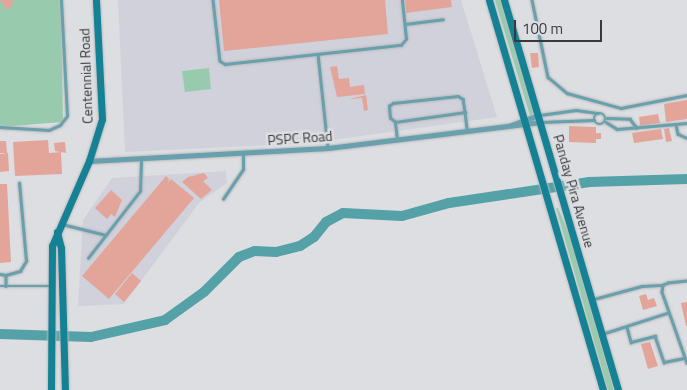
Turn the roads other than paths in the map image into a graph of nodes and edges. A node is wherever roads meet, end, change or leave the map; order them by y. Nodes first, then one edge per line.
1 (61, 0) edge
2 (96, 0) edge
3 (212, 0) edge
4 (402, 0) edge
5 (489, 0) edge
6 (504, 0) edge
7 (532, 0) edge
8 (442, 19) dead end
9 (405, 24) junction
10 (318, 54) junction
11 (687, 95) edge
12 (465, 112) junction
13 (548, 113) junction
14 (598, 113) junction
15 (539, 118) junction
16 (607, 118) junction
17 (594, 120) junction
18 (549, 121) junction
19 (395, 122) junction
20 (525, 122) junction
21 (606, 122) junction
22 (687, 123) edge
23 (676, 124) junction
24 (0, 128) edge
25 (637, 128) junction
26 (467, 130) junction
27 (687, 138) edge
28 (396, 139) junction
29 (328, 148) junction
30 (243, 153) junction
31 (141, 158) junction
32 (89, 161) junction
33 (19, 183) dead end
34 (223, 199) dead end
35 (61, 224) junction
36 (57, 232) junction
37 (106, 235) junction
38 (88, 258) dead end
39 (0, 274) edge
40 (6, 274) junction
41 (687, 281) edge
42 (663, 285) junction
43 (0, 286) edge
44 (6, 286) junction
45 (51, 286) junction
46 (592, 299) junction
47 (667, 313) junction
48 (627, 327) junction
49 (601, 334) junction
50 (684, 358) junction
51 (687, 363) edge
52 (51, 390) edge
53 (65, 390) edge
54 (603, 390) edge
55 (618, 390) edge

1 - 24 lane
2 - 32 main road, Centennial Road
3 - 10 lane
4 - 9 lane
5 - 20 main road, Panday Pira Avenue
6 - 15 main road, Panday Pira Avenue
7 - 11 lane
8 - 9 lane
9 - 10 lane
10 - 29 lane
12 - 19 lane
12 - 19 lane
12 - 26 lane
13 - 14 lane
13 - 15 lane
13 - 18 lane
14 - 16 lane
14 - 17 lane
15 - 18 lane
15 - 20 street, PSPC Road
15 - 46 main road, Panday Pira Avenue
16 - 21 lane
16 - 25 lane
17 - 18 lane
17 - 21 lane
19 - 28 lane
20 - 26 street, PSPC Road
20 - 54 main road, Panday Pira Avenue
21 - 25 lane
22 - 23 lane
23 - 25 lane
23 - 27 lane
26 - 28 street, PSPC Road
28 - 29 street, PSPC Road
29 - 30 street, PSPC Road
30 - 31 street, PSPC Road
30 - 34 lane
31 - 32 street, PSPC Road
31 - 37 lane
32 - 35 main road, Centennial Road
33 - 40 lane
35 - 36 main road, Centennial Road
35 - 37 lane
36 - 45 main road, Centennial Road
36 - 53 main road
37 - 38 lane
39 - 40 lane
40 - 44 lane
41 - 42 lane
42 - 46 lane
42 - 47 lane
43 - 44 lane
44 - 45 lane
45 - 52 main road, Centennial Road
46 - 49 main road, Panday Pira Avenue
47 - 48 lane
47 - 50 lane
48 - 49 lane
48 - 50 lane
49 - 55 main road, Panday Pira Avenue
50 - 51 lane

